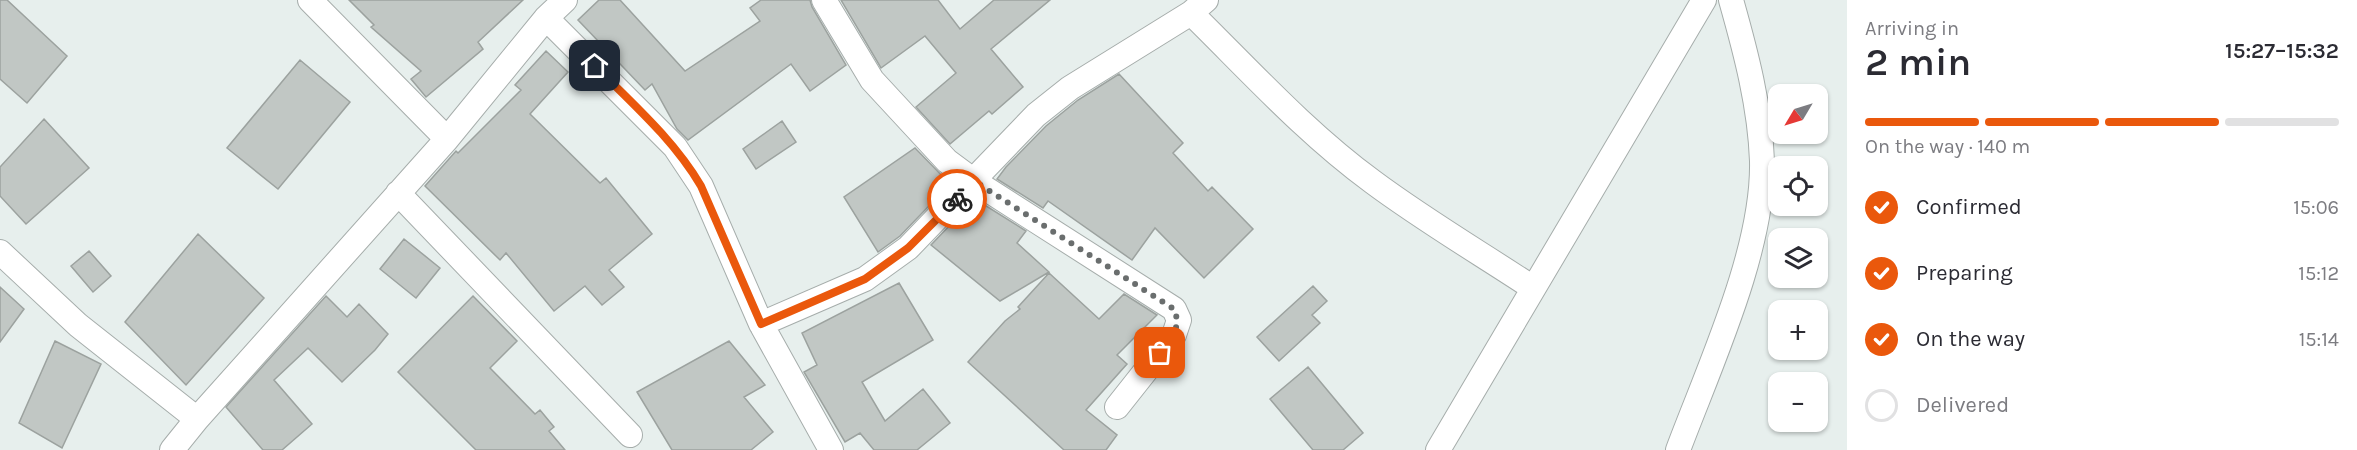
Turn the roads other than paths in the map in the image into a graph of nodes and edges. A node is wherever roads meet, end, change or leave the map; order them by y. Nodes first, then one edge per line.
1 (310, 0) edge
2 (565, 0) edge
3 (824, 0) edge
4 (1704, 0) edge
5 (1731, 0) edge
6 (1199, 6) edge
7 (546, 18) junction
8 (447, 139) junction
9 (974, 181) junction
10 (398, 193) junction
11 (0, 252) edge
12 (1533, 288) junction
13 (761, 324) junction
14 (1117, 407) dead end
15 (197, 419) junction
16 (630, 435) dead end
17 (172, 450) edge
18 (831, 450) edge
19 (1437, 450) edge
20 (1678, 450) edge

1 - 8 street
2 - 7 street
3 - 9 street
4 - 12 street
5 - 20 street
6 - 9 street
6 - 12 street
7 - 8 street
7 - 13 street
8 - 10 street
9 - 13 street
9 - 14 street
10 - 15 street
10 - 16 street
11 - 15 street
12 - 19 street
13 - 18 street
15 - 17 street

